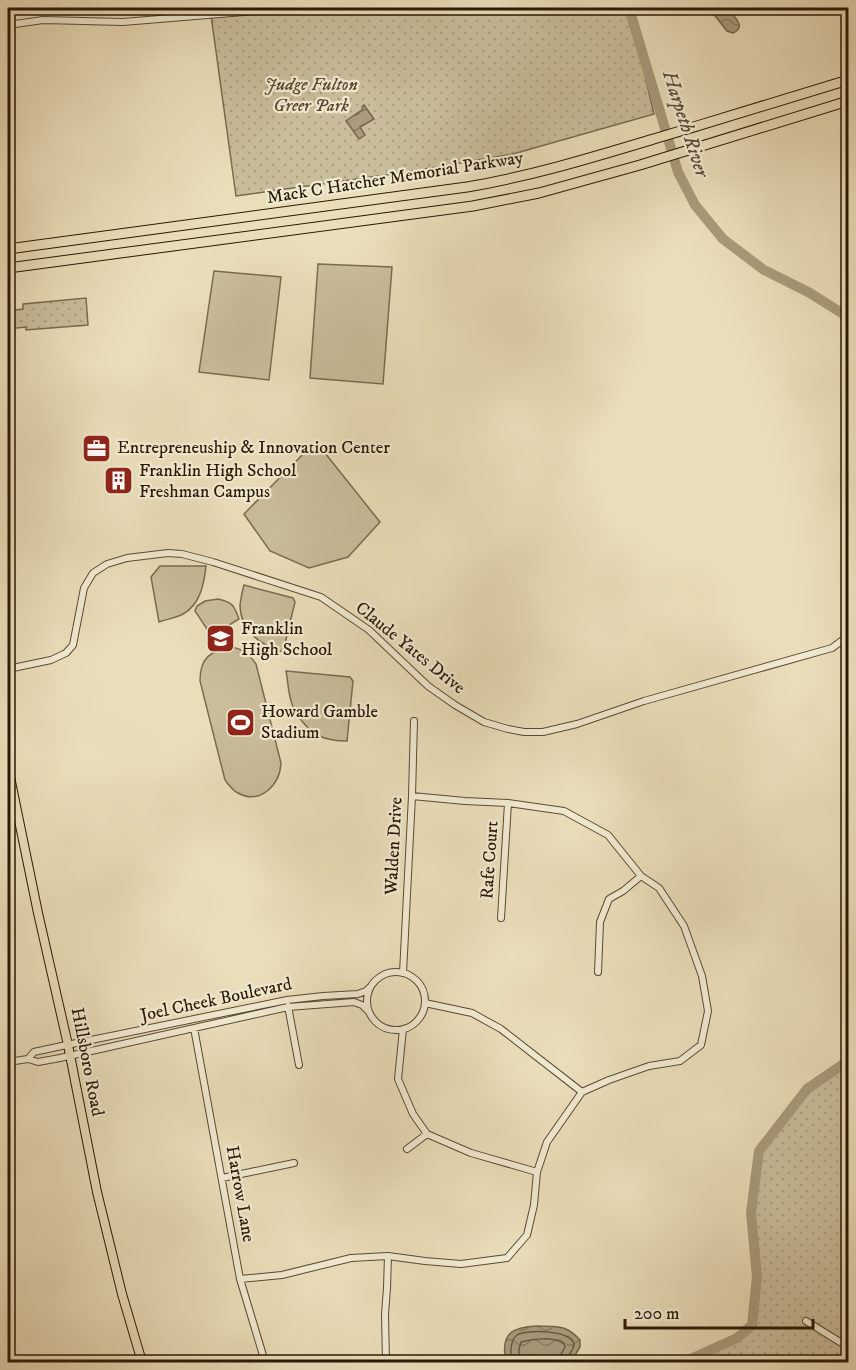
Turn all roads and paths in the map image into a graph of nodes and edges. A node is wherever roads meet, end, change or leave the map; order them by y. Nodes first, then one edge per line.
1 (269, 10) dead end
2 (8, 25) edge
3 (849, 80) edge
4 (849, 101) edge
5 (8, 249) edge
6 (8, 268) edge
7 (849, 636) edge
8 (8, 669) edge
9 (414, 721) dead end
10 (8, 767) edge
11 (9, 782) edge
12 (412, 796) junction
13 (508, 803) junction
14 (641, 876) junction
15 (501, 918) dead end
16 (598, 972) dead end
17 (403, 973) junction
18 (370, 987) junction
19 (287, 1000) junction
20 (425, 1003) junction
21 (288, 1007) junction
22 (368, 1011) junction
23 (194, 1028) junction
24 (403, 1029) junction
25 (104, 1038) junction
26 (68, 1045) junction
27 (107, 1046) junction
28 (70, 1055) junction
29 (28, 1059) junction
30 (8, 1062) edge
31 (299, 1065) dead end
32 (582, 1092) junction
33 (427, 1134) junction
34 (407, 1149) dead end
35 (294, 1163) dead end
36 (537, 1172) junction
37 (222, 1178) junction
38 (388, 1256) junction
39 (240, 1279) junction
40 (806, 1321) dead end
41 (849, 1347) edge
42 (386, 1361) edge
43 (142, 1362) edge
44 (265, 1362) edge
45 (466, 1362) edge

1 - 2 street
3 - 5 highway, Mack C Hatcher Memorial Parkway
4 - 6 highway, Mack C Hatcher Memorial Parkway
7 - 8 street, Claude Yates Drive
9 - 12 street, Walden Drive
10 - 11 main road, Hillsboro Road
11 - 26 main road, Hillsboro Road
12 - 13 street
12 - 17 street, Walden Drive
13 - 14 street
13 - 15 street, Rafe Court
14 - 16 street
14 - 32 street
17 - 18 street
17 - 20 street
18 - 19 street, Joel Cheek Boulevard
18 - 22 street
19 - 21 street
19 - 25 street, Joel Cheek Boulevard
20 - 24 street
20 - 32 street
21 - 22 street, Joel Cheek Boulevard
21 - 23 street, Joel Cheek Boulevard
21 - 31 street
22 - 24 street
23 - 27 street, Joel Cheek Boulevard
23 - 37 street, Harrow Lane
24 - 33 street
25 - 26 street, Joel Cheek Boulevard
25 - 27 street
26 - 28 main road, Hillsboro Road
26 - 29 street, Joel Cheek Boulevard
27 - 28 street, Joel Cheek Boulevard
28 - 29 street, Joel Cheek Boulevard
28 - 43 main road, Hillsboro Road
29 - 30 street
32 - 36 street
33 - 34 street
33 - 36 street
35 - 37 street
36 - 38 street
37 - 39 street, Harrow Lane
38 - 39 street
38 - 42 street
39 - 44 street, Harrow Lane
40 - 41 street
42 - 45 street

